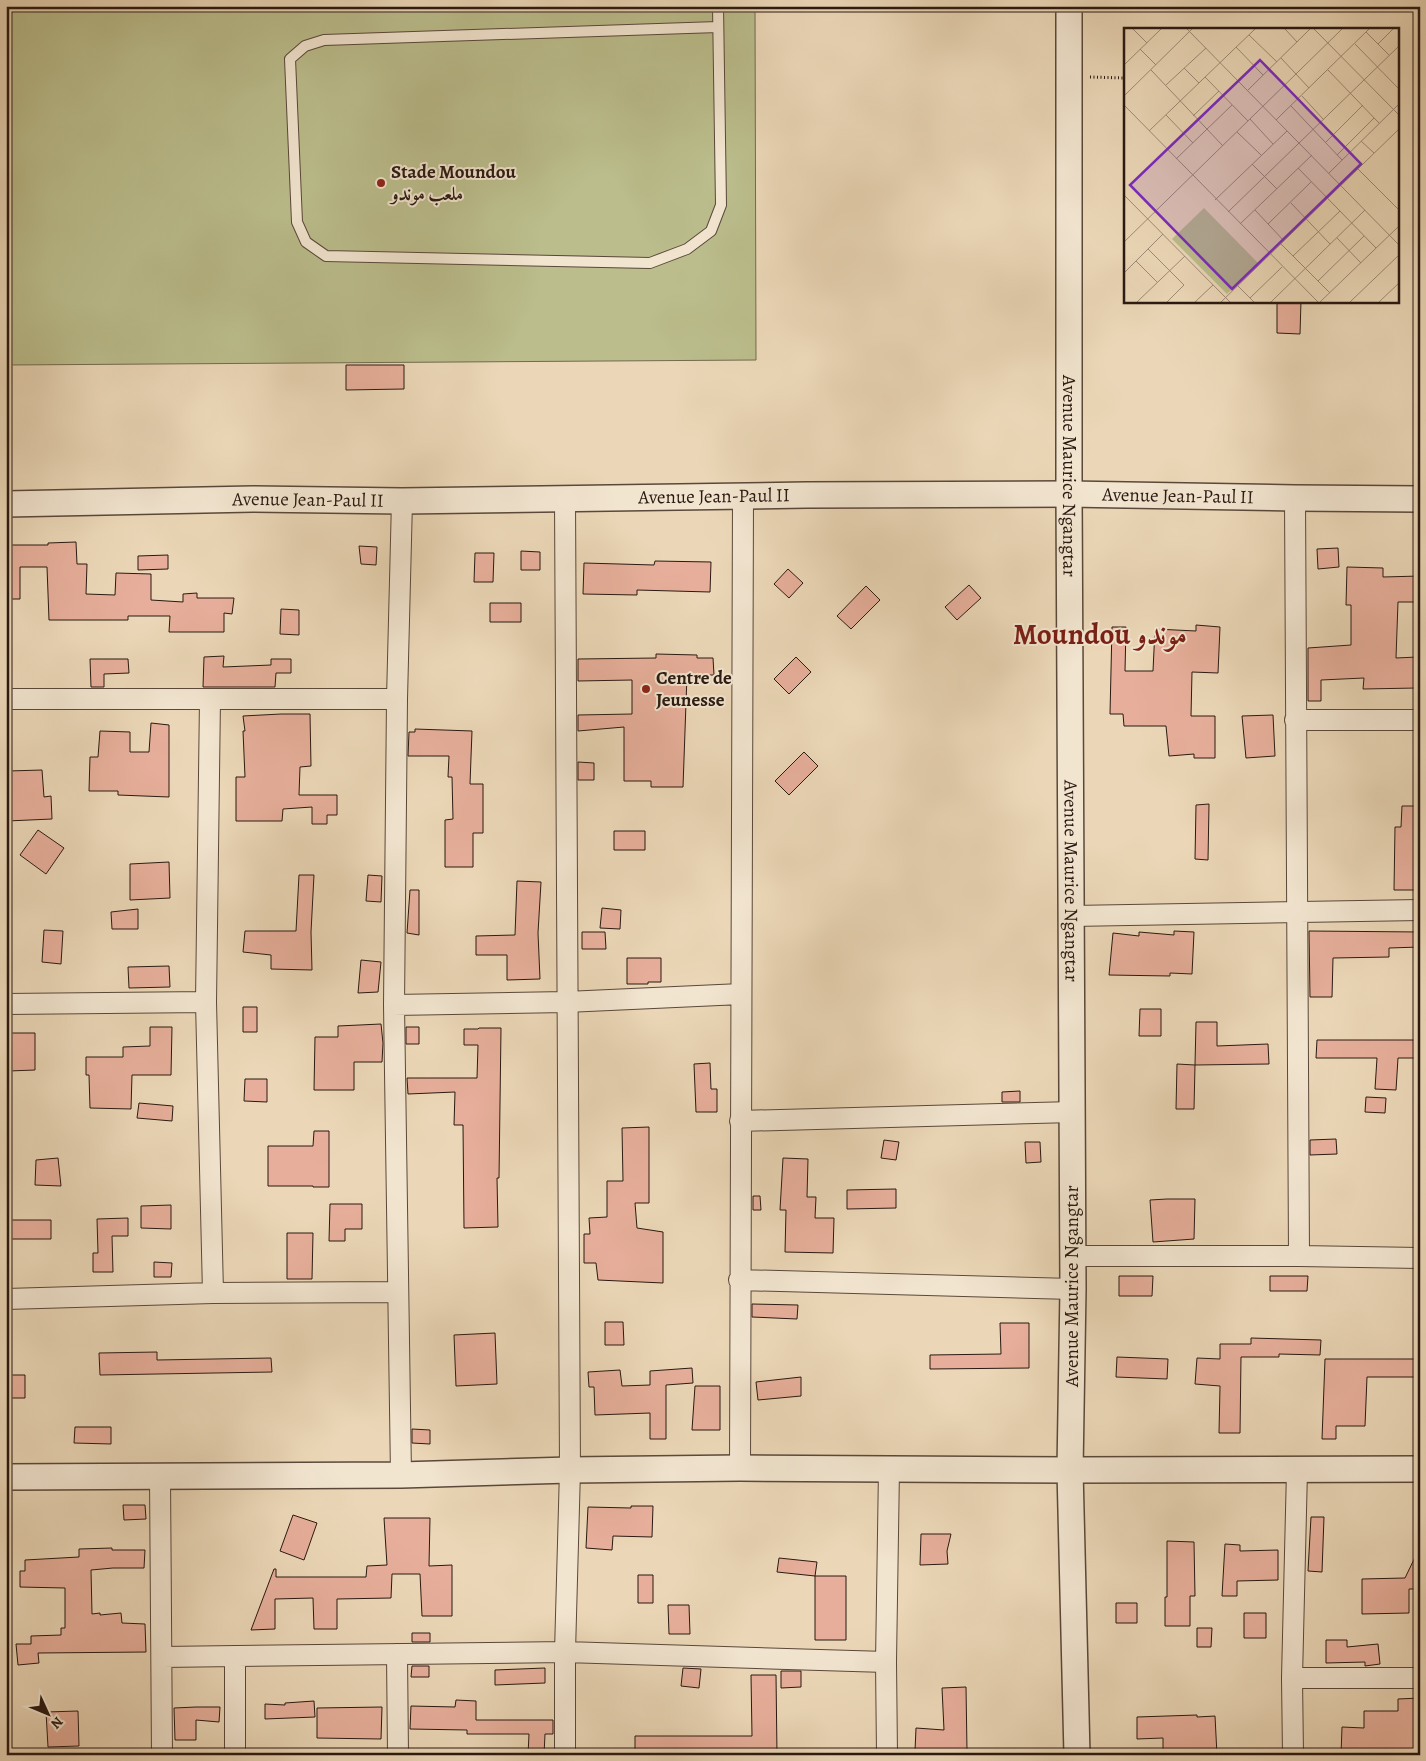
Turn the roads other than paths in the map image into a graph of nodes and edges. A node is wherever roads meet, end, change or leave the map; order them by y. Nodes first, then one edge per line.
1 (718, 6) edge
2 (1069, 6) edge
3 (718, 27) junction
4 (1069, 494) junction
5 (743, 496) junction
6 (1295, 498) junction
7 (565, 499) junction
8 (1420, 499) edge
9 (402, 502) junction
10 (6, 504) edge
11 (6, 699) edge
12 (210, 699) junction
13 (397, 699) junction
14 (1295, 720) junction
15 (1420, 720) edge
16 (1420, 910) edge
17 (1297, 911) junction
18 (1072, 916) junction
19 (741, 994) junction
20 (206, 1002) junction
21 (566, 1002) junction
22 (6, 1004) edge
23 (394, 1006) junction
24 (1073, 1112) junction
25 (740, 1121) junction
26 (1073, 1256) junction
27 (1299, 1256) junction
28 (1420, 1258) edge
29 (739, 1280) junction
30 (1073, 1289) junction
31 (398, 1292) junction
32 (213, 1293) junction
33 (6, 1299) edge
34 (740, 1468) junction
35 (890, 1469) junction
36 (1420, 1469) edge
37 (570, 1470) junction
38 (1070, 1470) junction
39 (1297, 1470) junction
40 (401, 1475) junction
41 (160, 1476) junction
42 (6, 1477) edge
43 (565, 1652) junction
44 (397, 1654) junction
45 (235, 1656) junction
46 (162, 1657) junction
47 (886, 1662) junction
48 (1292, 1678) junction
49 (1420, 1678) edge
50 (162, 1755) edge
51 (235, 1755) edge
52 (398, 1755) edge
53 (565, 1755) edge
54 (887, 1755) edge
55 (1077, 1755) edge
56 (1293, 1755) edge

1 - 3 lane
2 - 4 street, Avenue Maurice Ngangtar
3 - 3 lane
4 - 5 street, Avenue Jean-Paul II
4 - 6 street, Avenue Jean-Paul II
4 - 18 street, Avenue Maurice Ngangtar
5 - 7 street, Avenue Jean-Paul II
5 - 19 street
6 - 8 street, Avenue Jean-Paul II
6 - 14 street
7 - 9 street, Avenue Jean-Paul II
7 - 21 street
9 - 10 street, Avenue Jean-Paul II
9 - 13 street
11 - 12 street
12 - 13 street
12 - 20 street
13 - 23 street
14 - 15 street
14 - 17 street
16 - 17 street
17 - 18 street
17 - 27 street
18 - 24 street, Avenue Maurice Ngangtar
19 - 21 street
19 - 25 street
20 - 22 street
20 - 32 street
21 - 23 street
21 - 37 street
23 - 31 street
24 - 25 street
24 - 26 street, Avenue Maurice Ngangtar
25 - 29 street
26 - 27 street
26 - 30 street, Avenue Maurice Ngangtar
27 - 28 street
29 - 30 street
29 - 34 street
30 - 38 street, Avenue Maurice Ngangtar
31 - 32 street
31 - 40 street
32 - 33 street
34 - 35 street
34 - 37 street
35 - 38 street
35 - 47 street
36 - 39 street
37 - 40 street
37 - 43 street
38 - 39 street
38 - 55 street, Avenue Maurice Ngangtar
39 - 48 street
40 - 41 street
41 - 42 street
41 - 46 street
43 - 44 street
43 - 47 street
43 - 53 street
44 - 45 street
44 - 52 street
45 - 46 street
45 - 51 street
46 - 50 street
47 - 54 street
48 - 49 street
48 - 56 street

